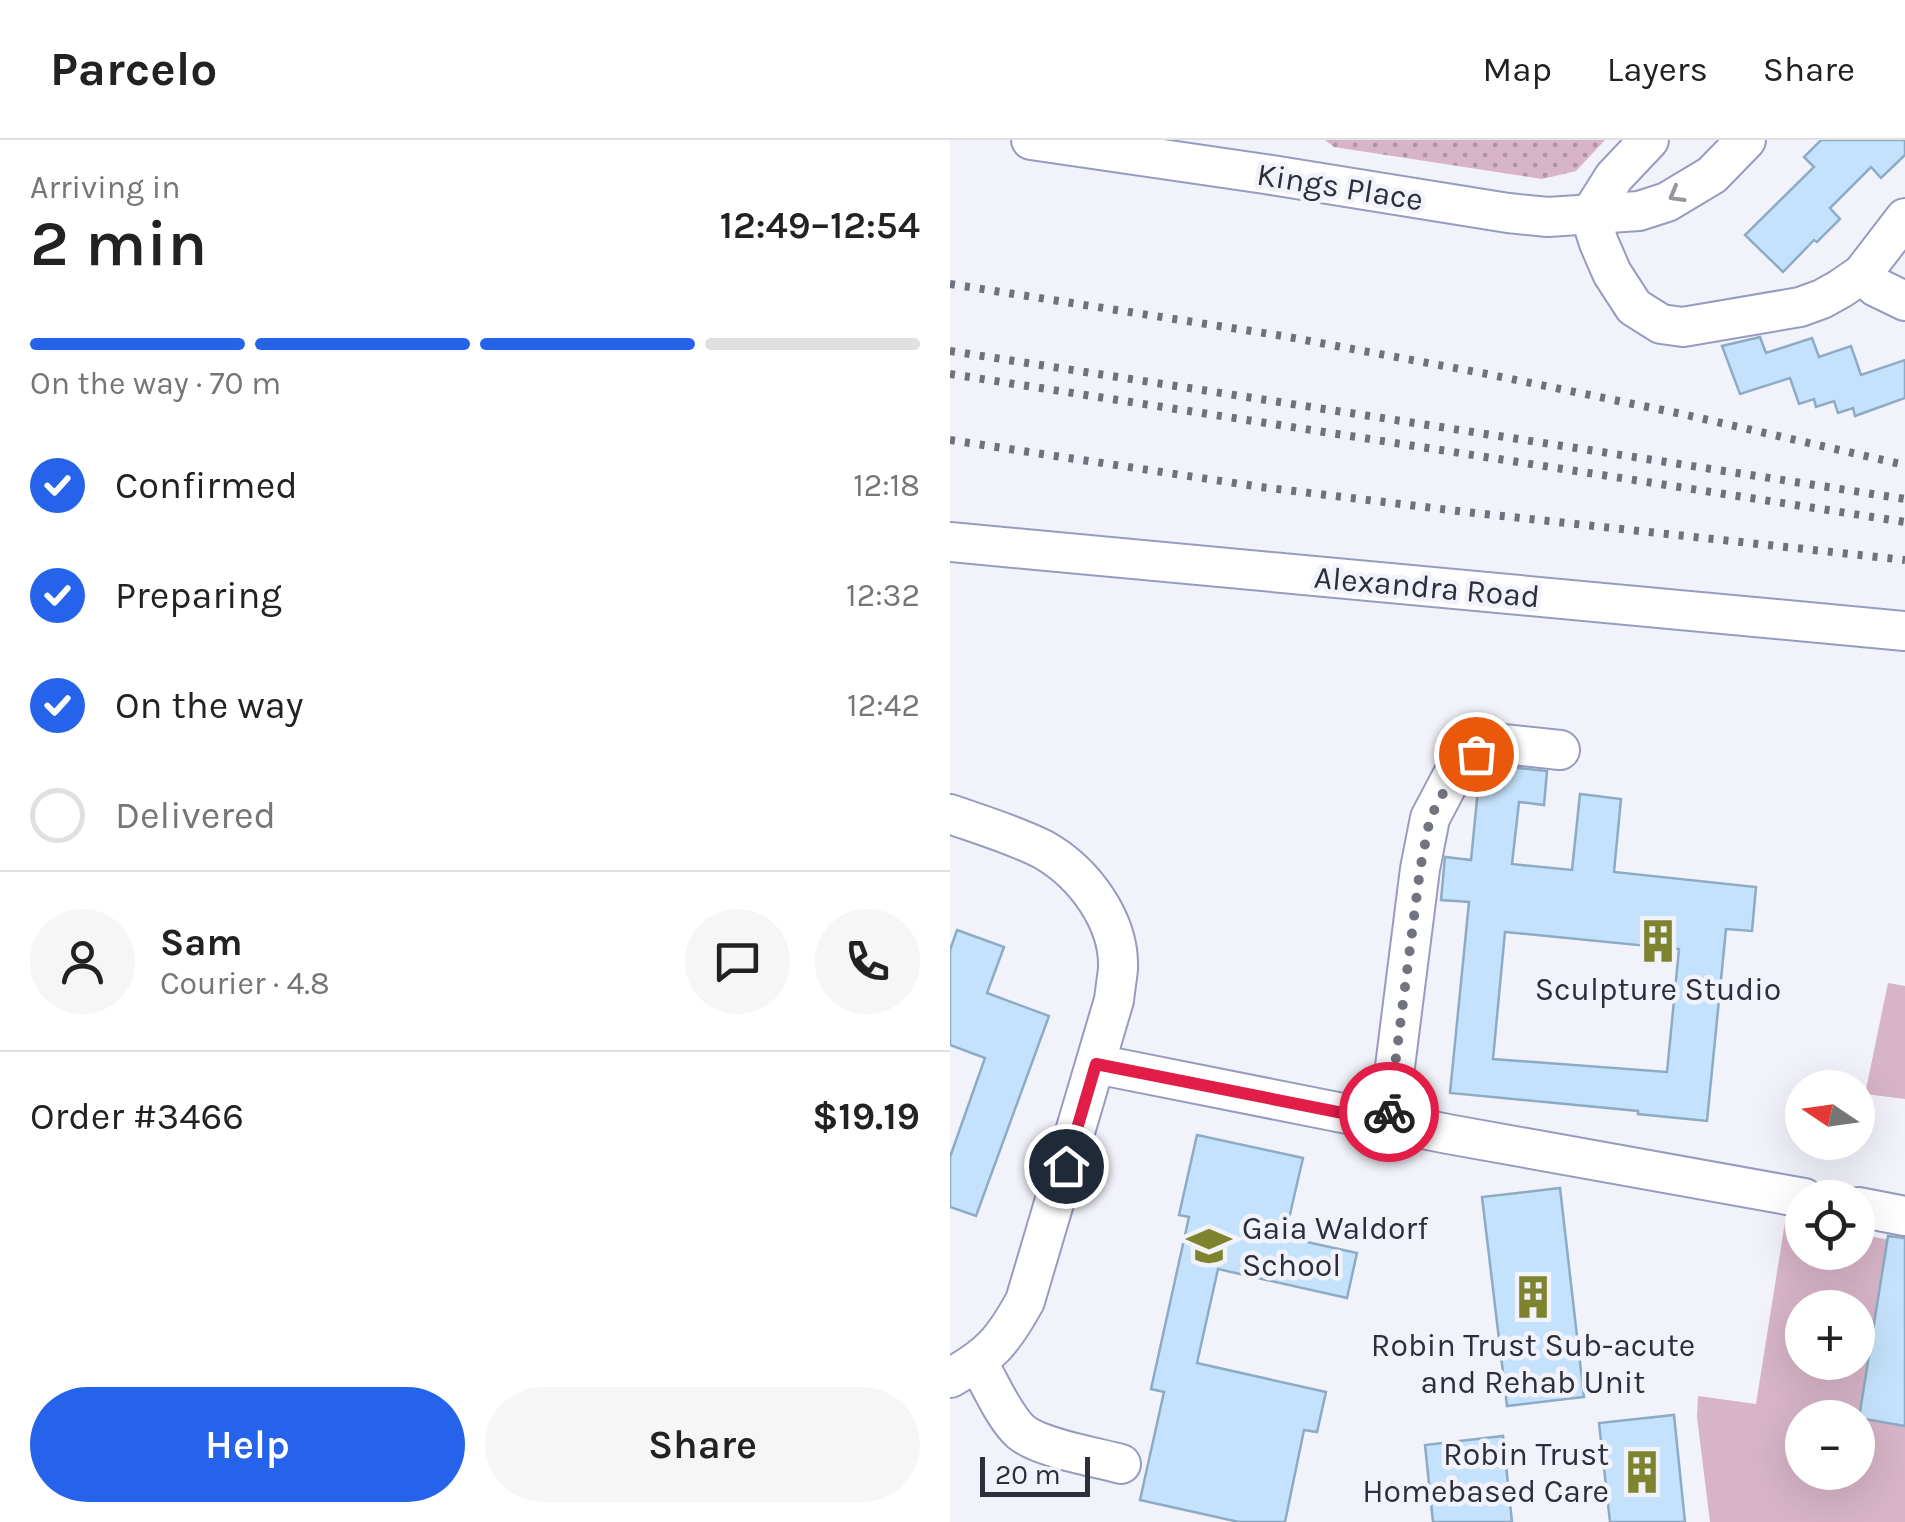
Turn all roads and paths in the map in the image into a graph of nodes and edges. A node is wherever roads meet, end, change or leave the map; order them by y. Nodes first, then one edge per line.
1 (1030, 140) edge
2 (1649, 140) edge
3 (1746, 140) edge
4 (1190, 152) edge
5 (1267, 157) edge
6 (1590, 215) junction
7 (1905, 218) edge
8 (1862, 274) junction
9 (1905, 301) edge
10 (950, 542) edge
11 (1905, 631) edge
12 (1560, 750) dead end
13 (950, 814) edge
14 (1096, 1064) junction
15 (1388, 1122) junction
16 (1785, 1195) edge
17 (1875, 1210) edge
18 (1905, 1216) edge
19 (964, 1370) edge
20 (1121, 1464) dead end

1 - 4 street, Kings Place
2 - 6 street
3 -> 6 street, Kings Place
4 - 5 street, Kings Place
5 - 6 street, Kings Place
6 - 8 street
7 - 8 street
8 - 9 street
10 - 11 street, Alexandra Road
12 - 15 street
13 - 14 street
14 - 15 street
14 - 19 street
15 - 16 street
17 - 18 street
19 - 20 street

